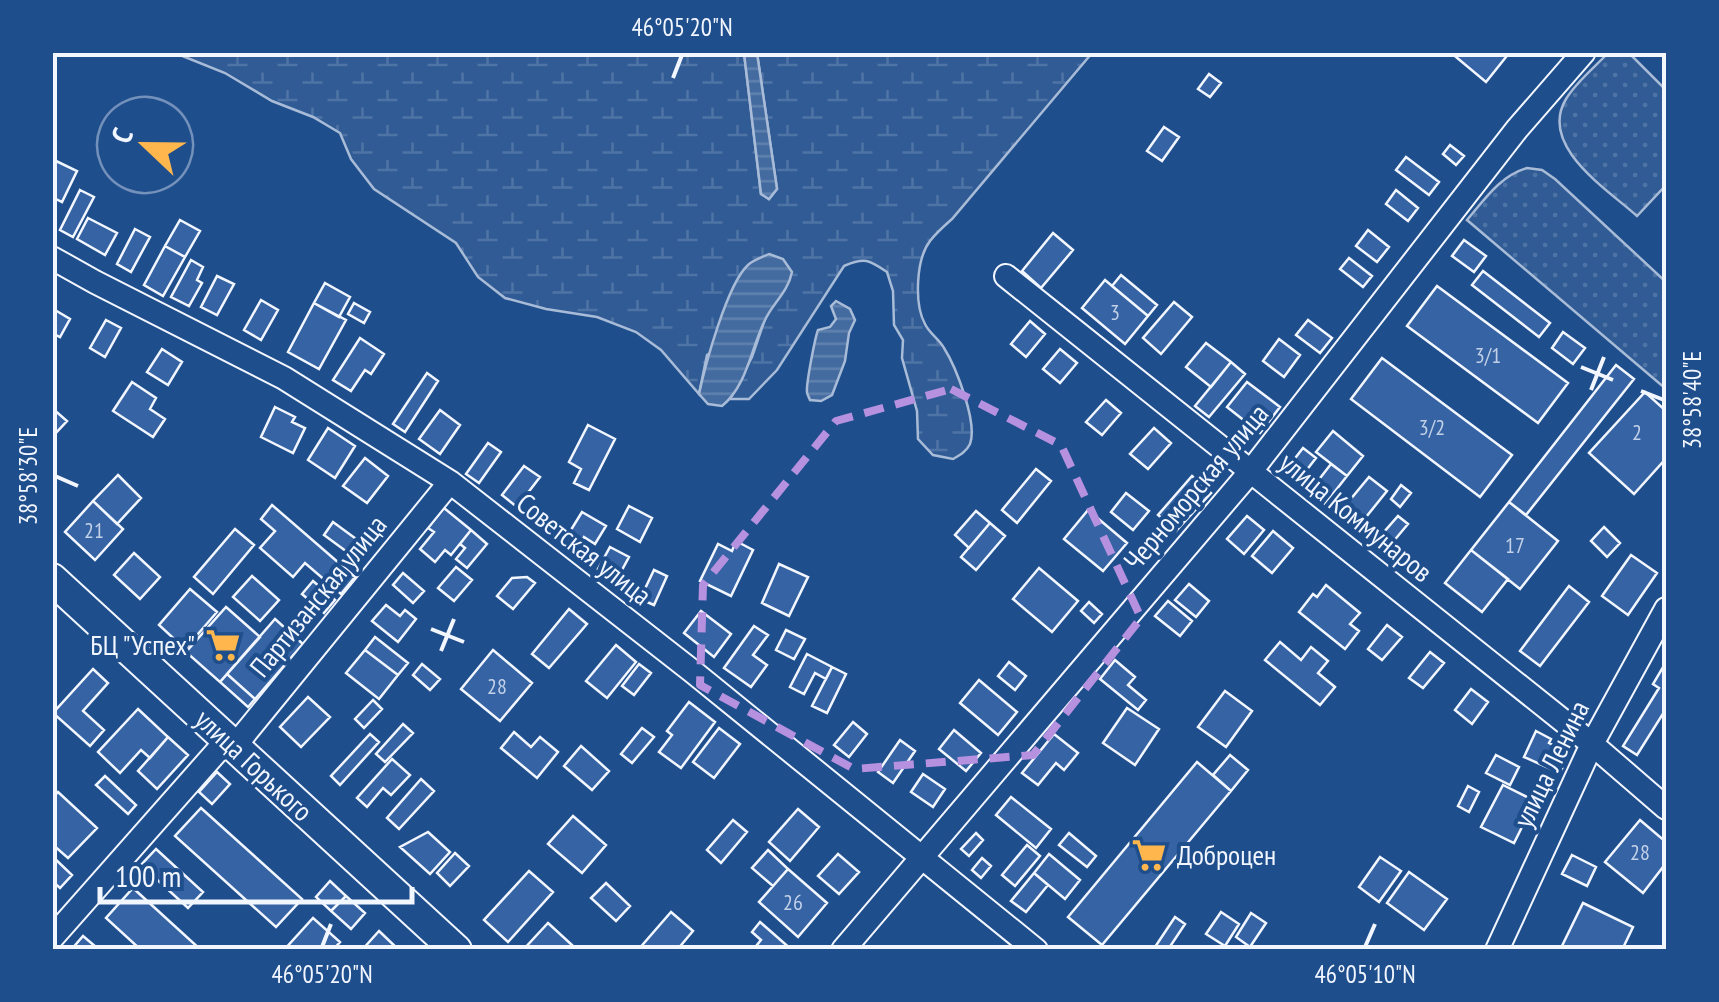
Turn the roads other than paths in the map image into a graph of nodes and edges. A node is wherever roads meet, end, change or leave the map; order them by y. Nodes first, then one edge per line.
1 (1584, 52) edge
2 (52, 258) edge
3 (1006, 276) dead end
4 (1251, 471) junction
5 (450, 482) junction
6 (52, 579) edge
7 (1665, 616) edge
8 (230, 744) junction
9 (1592, 744) junction
10 (1666, 808) edge
11 (923, 856) junction
12 (52, 938) edge
13 (456, 950) edge
14 (843, 950) edge
15 (1036, 950) edge
16 (1497, 950) edge

1 - 4 street, Черноморская улица
2 - 5 street, Советская улица
3 - 4 street, улица Коммунаров
4 - 9 street, улица Коммунаров
4 - 11 street, Черноморская улица
5 - 8 street, Партизанская улица
5 - 11 street, Советская улица
6 - 8 main road, улица Горького
7 - 9 street, улица Ленина
8 - 12 street, Партизанская улица
8 - 13 main road, улица Горького
9 - 10 street, улица Коммунаров
9 - 16 street, улица Ленина
11 - 14 street, Черноморская улица
11 - 15 street, Советская улица

